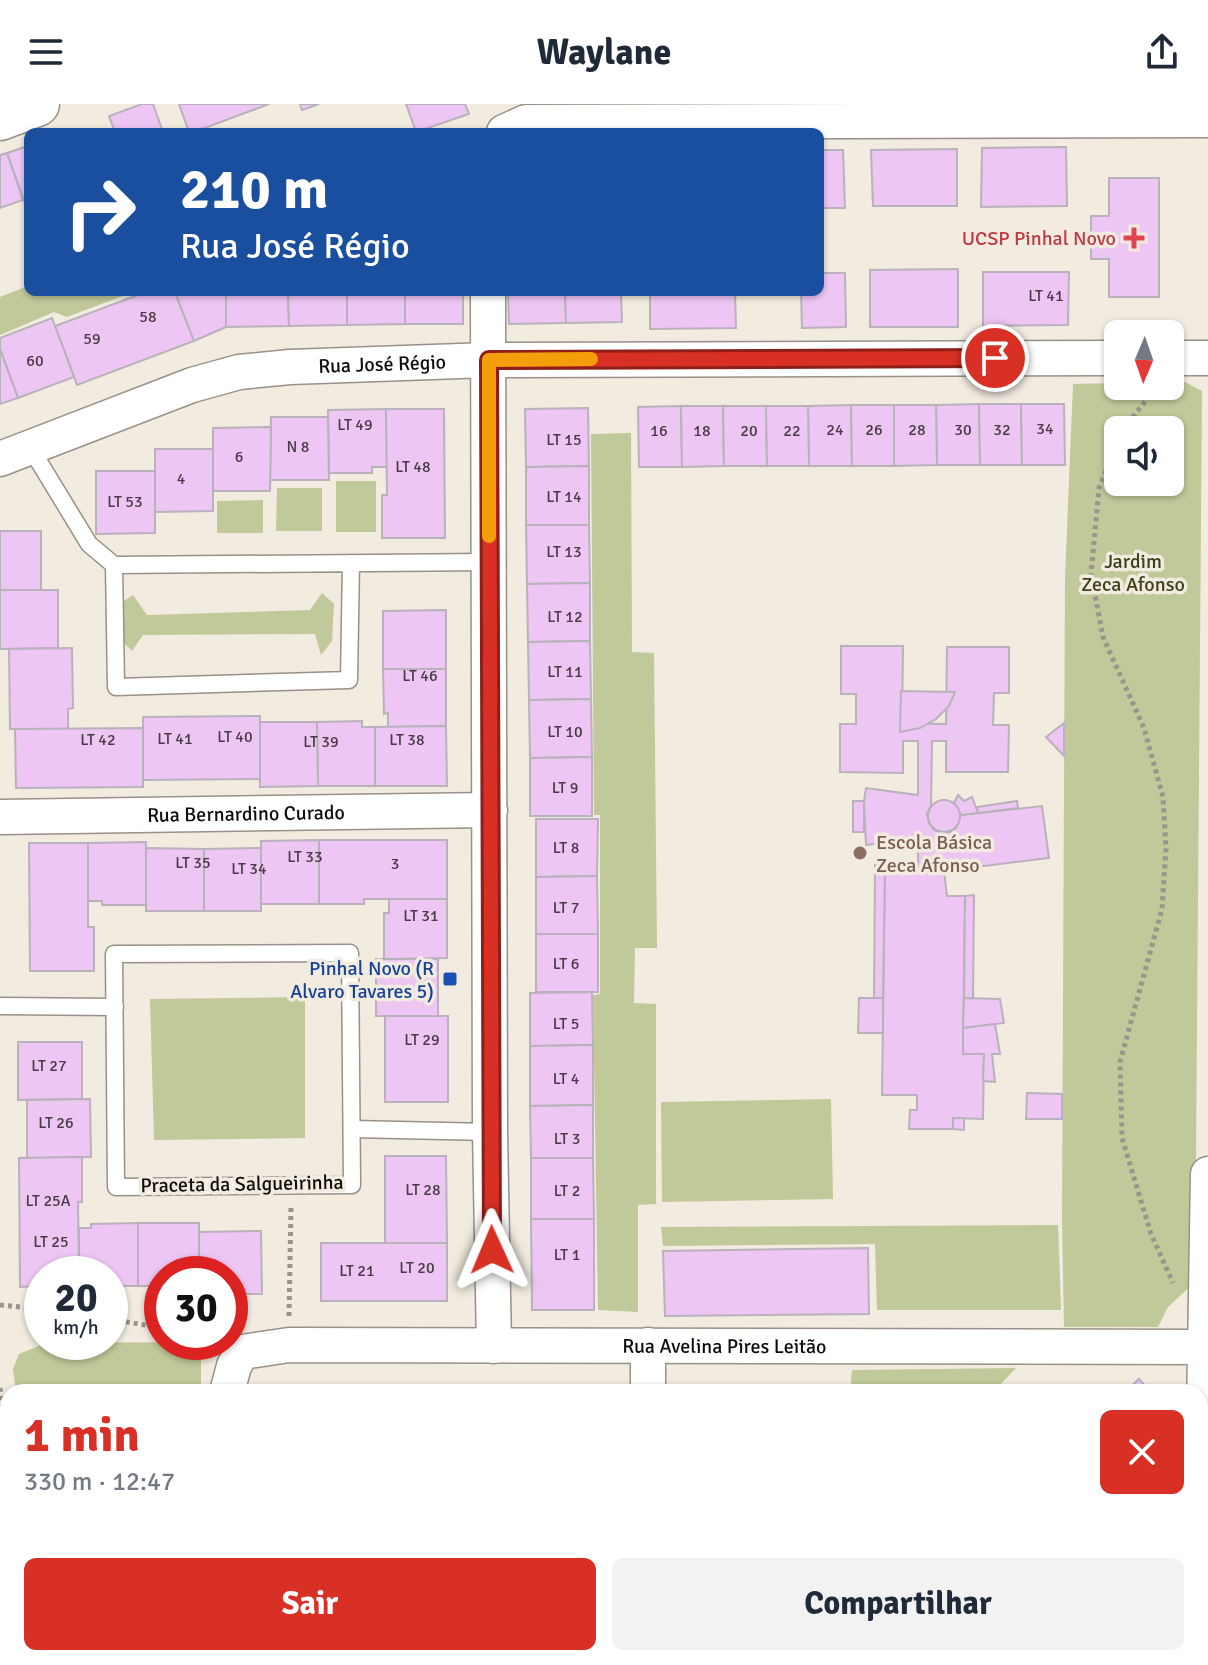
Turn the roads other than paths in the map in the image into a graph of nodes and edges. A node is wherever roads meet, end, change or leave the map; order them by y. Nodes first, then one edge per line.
1 (37, 104) edge
2 (1208, 104) edge
3 (0, 118) edge
4 (1207, 120) edge
5 (513, 128) edge
6 (1208, 143) edge
7 (488, 296) edge
8 (1104, 358) edge
9 (1184, 358) edge
10 (1208, 358) edge
11 (489, 360) junction
12 (15, 453) edge
13 (489, 562) junction
14 (351, 563) junction
15 (114, 565) junction
16 (490, 810) junction
17 (0, 817) edge
18 (0, 1006) edge
19 (115, 1007) junction
20 (352, 1129) junction
21 (490, 1132) junction
22 (1208, 1174) edge
23 (1207, 1310) edge
24 (648, 1345) junction
25 (494, 1346) junction
26 (1207, 1347) edge
27 (229, 1384) edge
28 (648, 1384) edge
29 (1206, 1384) edge

1 - 3 street
2 - 4 street
4 - 5 street
4 - 6 street
7 - 11 street
8 - 11 street, Rua José Régio
9 - 10 street
11 - 12 street, Rua José Régio
11 - 13 street
12 - 15 lane
13 - 14 lane
13 - 16 street
14 - 15 lane
14 - 15 lane
16 - 17 street, Rua Bernardino Curado
16 - 21 street
18 - 19 lane
19 - 20 lane, Praceta da Salgueirinha
19 - 20 lane, Praceta da Salgueirinha
20 - 21 lane
21 - 25 street
22 - 23 street
23 - 26 street
24 - 25 street, Rua Avelina Pires Leitão
24 - 26 street, Rua Avelina Pires Leitão
24 - 28 street
25 - 27 street, Rua Avelina Pires Leitão
26 - 29 street

